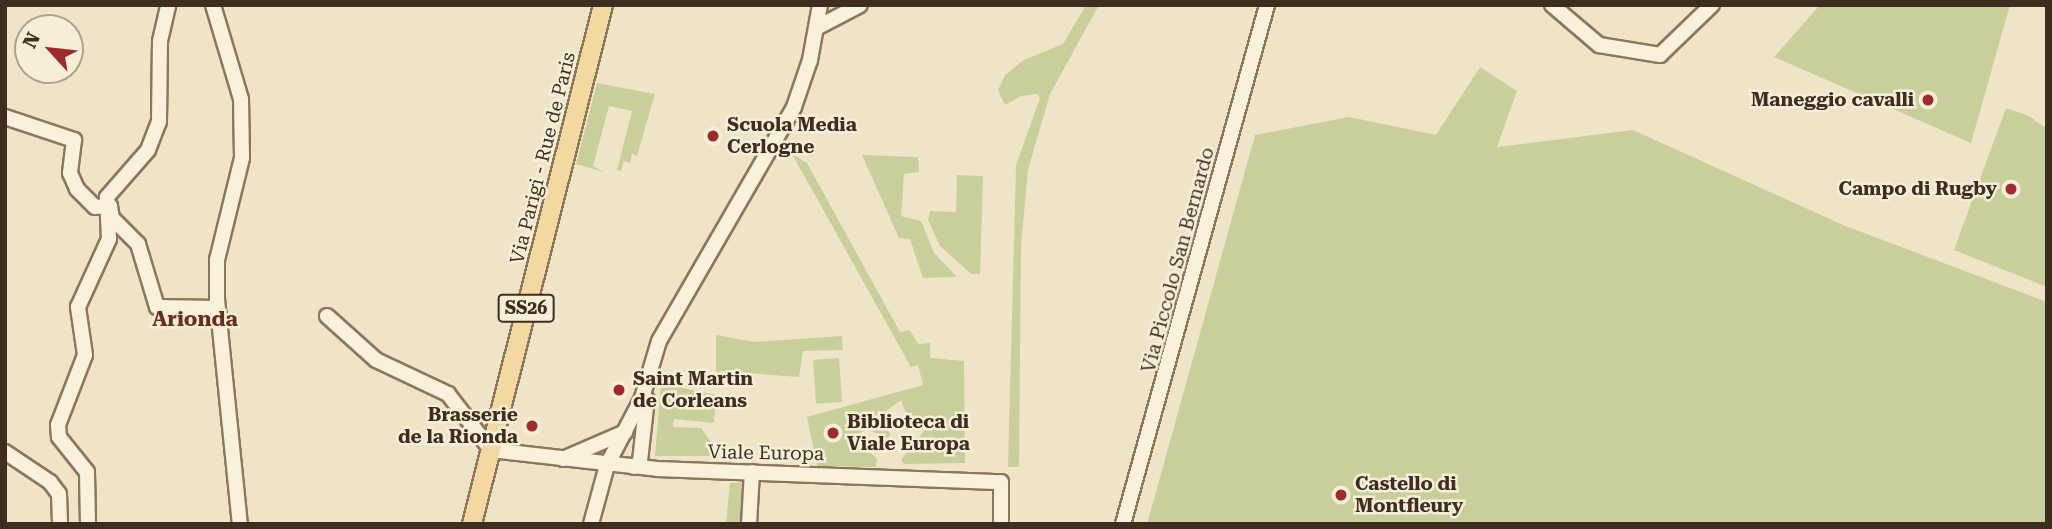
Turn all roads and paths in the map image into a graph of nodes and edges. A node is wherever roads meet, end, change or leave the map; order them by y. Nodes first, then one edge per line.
1 (168, 5) edge
2 (213, 5) edge
3 (603, 5) edge
4 (820, 5) edge
5 (860, 5) edge
6 (1266, 5) edge
7 (1552, 5) edge
8 (1712, 5) edge
9 (818, 27) junction
10 (5, 117) edge
11 (104, 207) junction
12 (217, 308) junction
13 (327, 316) dead end
14 (648, 379) junction
15 (626, 431) junction
16 (491, 450) junction
17 (5, 452) edge
18 (562, 459) junction
19 (637, 461) junction
20 (607, 465) junction
21 (752, 472) junction
22 (60, 524) edge
23 (88, 524) edge
24 (240, 524) edge
25 (472, 524) edge
26 (591, 524) edge
27 (749, 524) edge
28 (1001, 524) edge
29 (1124, 524) edge

1 - 11 street
2 - 12 street
3 - 16 main road, Via Parigi - Rue de Paris / SS26
4 - 9 street
5 - 9 street
6 - 29 street, Via Piccolo San Bernardo
7 - 8 street
9 - 14 street
10 - 11 street
11 - 12 street
11 - 23 street
12 - 24 street
13 - 16 street
14 - 15 street
14 - 19 street
15 - 18 street
15 - 19 street
15 - 20 street
16 - 18 street, Viale Europa
16 - 25 main road, Via Parigi - Rue de Paris / SS26
17 - 22 street
18 - 20 street, Viale Europa
19 - 20 street, Viale Europa
19 - 21 street, Viale Europa
20 - 26 street
21 - 27 street
21 - 28 street, Viale Europa

